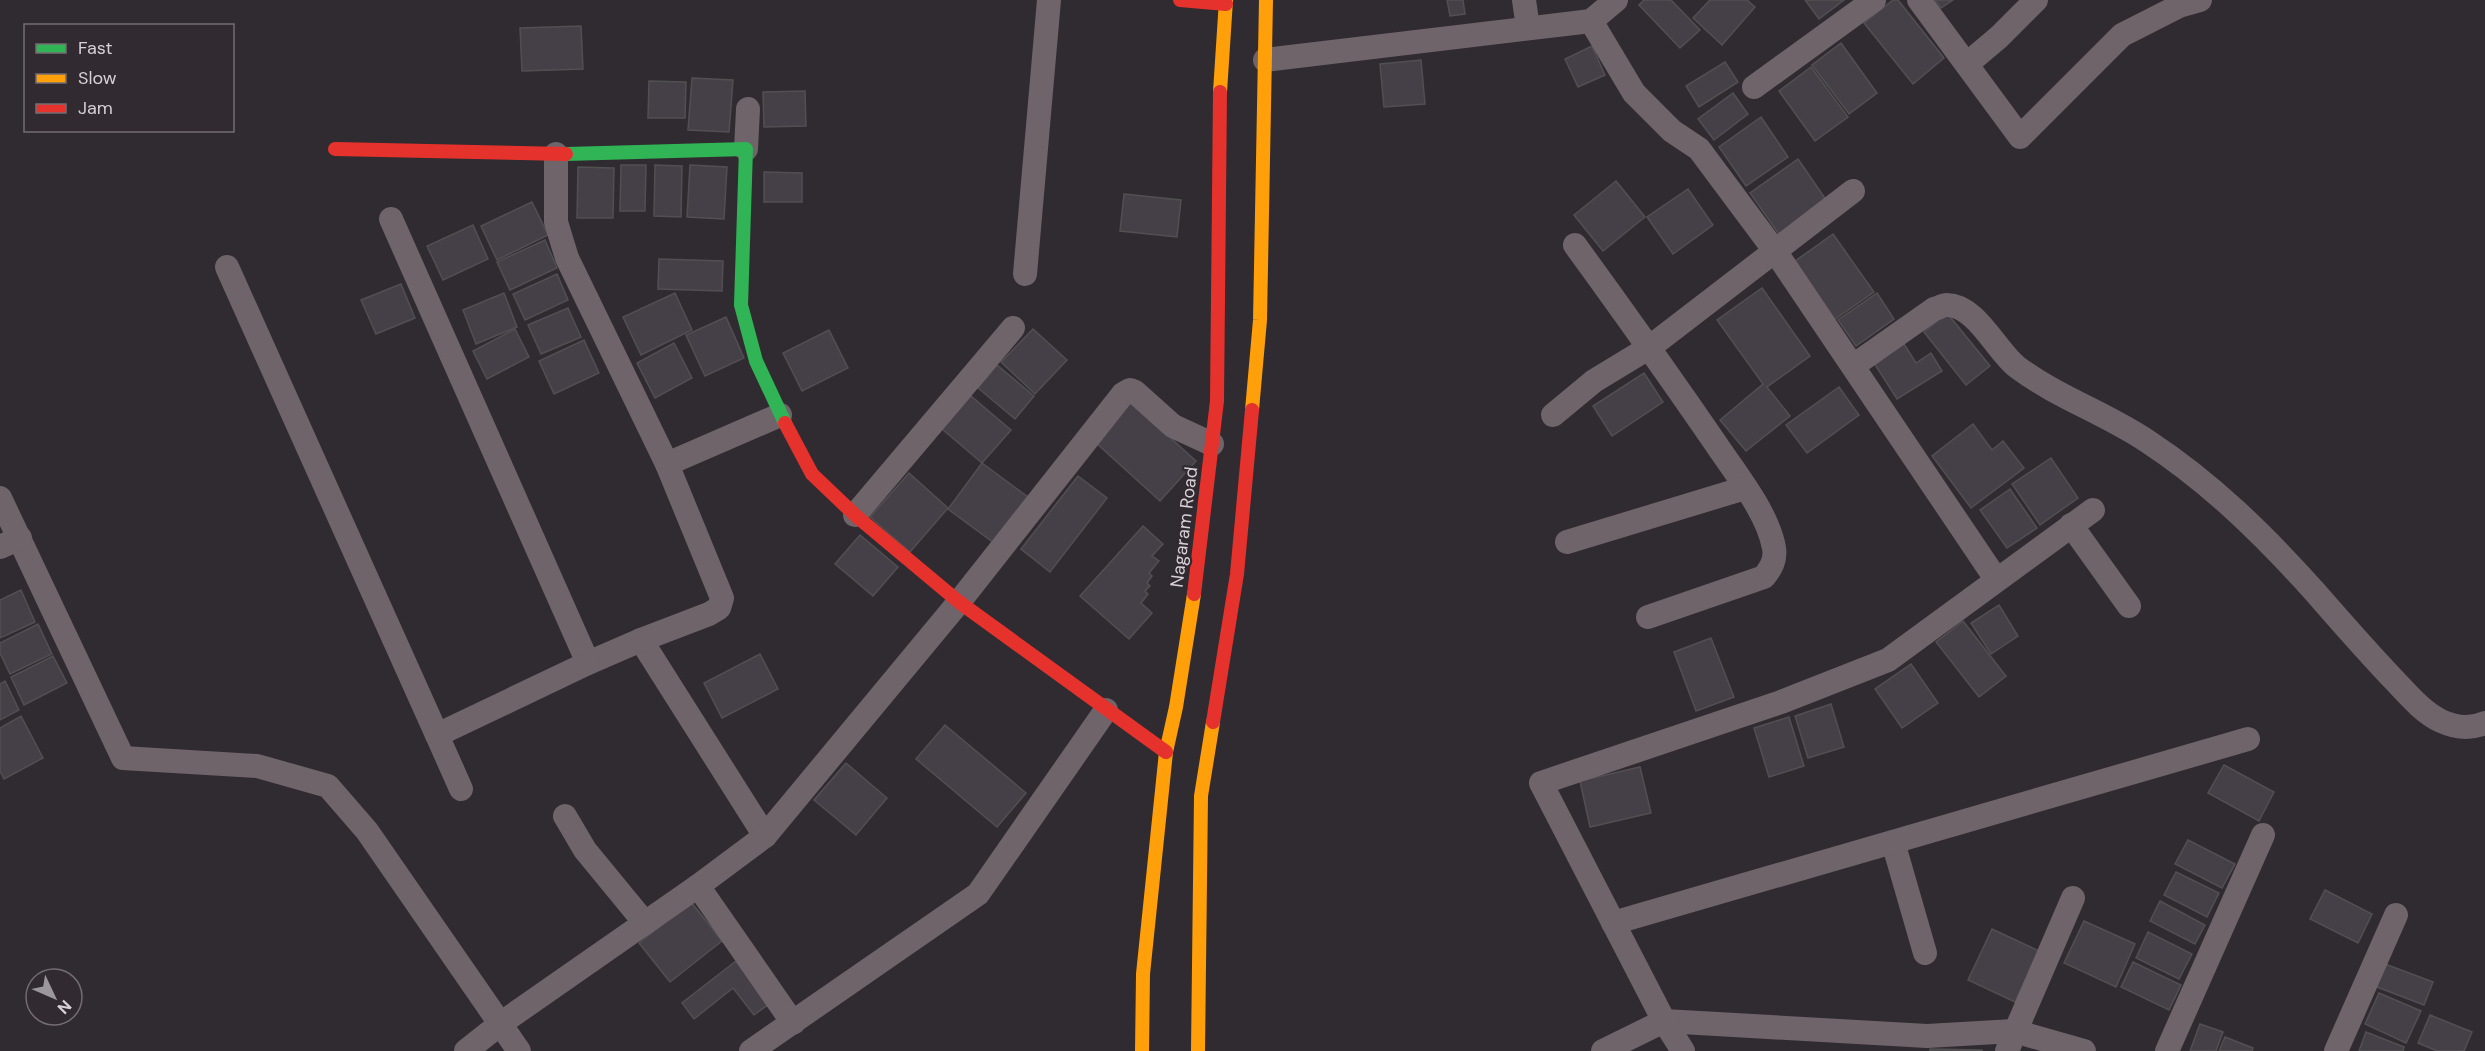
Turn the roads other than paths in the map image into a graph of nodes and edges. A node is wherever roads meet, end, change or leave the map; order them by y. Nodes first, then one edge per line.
1 (1049, 0) edge
2 (1180, 0) edge
3 (1266, 0) edge
4 (1524, 0) edge
5 (1616, 0) edge
6 (1874, 0) edge
7 (1919, 0) edge
8 (2036, 0) edge
9 (2200, 0) edge
10 (1226, 2) edge
11 (1591, 21) junction
12 (1528, 28) junction
13 (1265, 60) junction
14 (1966, 64) junction
15 (1754, 87) dead end
16 (747, 109) dead end
17 (335, 149) dead end
18 (746, 149) junction
19 (556, 154) junction
20 (1853, 191) dead end
21 (391, 219) dead end
22 (1575, 245) dead end
23 (1775, 251) junction
24 (227, 267) dead end
25 (1025, 274) dead end
26 (1013, 328) dead end
27 (1650, 347) junction
28 (1852, 366) junction
29 (780, 415) junction
30 (1553, 415) dead end
31 (1212, 444) junction
32 (667, 464) junction
33 (1746, 488) junction
34 (0, 498) edge
35 (2093, 510) dead end
36 (855, 515) junction
37 (2072, 525) junction
38 (10, 542) edge
39 (1567, 542) dead end
40 (1996, 579) junction
41 (959, 602) junction
42 (2129, 606) dead end
43 (1648, 617) dead end
44 (641, 640) junction
45 (588, 663) junction
46 (1106, 710) junction
47 (2485, 723) edge
48 (437, 735) junction
49 (2248, 739) dead end
50 (1167, 752) junction
51 (461, 789) dead end
52 (566, 816) dead end
53 (2262, 835) dead end
54 (765, 836) junction
55 (1893, 842) junction
56 (698, 886) junction
57 (2073, 898) dead end
58 (2396, 915) dead end
59 (645, 923) junction
60 (1613, 923) junction
61 (1925, 953) dead end
62 (1664, 1021) junction
63 (793, 1023) junction
64 (500, 1024) junction
65 (2010, 1041) edge
66 (1142, 1044) edge
67 (466, 1051) edge
68 (519, 1051) edge
69 (751, 1051) edge
70 (1198, 1051) edge
71 (1603, 1051) edge
72 (1683, 1051) edge
73 (2084, 1051) edge
74 (2167, 1051) edge
75 (2336, 1051) edge

1 - 25 street
2 - 10 main road
3 - 13 main road
4 - 12 street
5 - 11 street
6 - 15 street
7 - 14 street
8 - 14 street
9 - 14 street
10 - 31 main road, Nagaram Road
11 - 12 street
11 - 23 street
12 - 13 street
13 - 70 main road
16 - 18 street
17 - 19 main road
18 - 19 main road
18 - 29 main road
19 - 32 street
20 - 23 street
21 - 45 street
22 - 27 street
23 - 27 street
23 - 28 street
24 - 48 street
26 - 36 street
27 - 30 street
27 - 33 street
28 - 40 street
28 - 47 street
29 - 32 street
29 - 36 main road
31 - 41 street
31 - 50 main road, Nagaram Road
32 - 44 street
33 - 39 street
33 - 43 street
34 - 38 street
35 - 37 street
36 - 41 main road
37 - 40 street
37 - 42 street
38 - 64 street
40 - 60 street
41 - 46 main road
41 - 54 street
44 - 45 street
44 - 54 street
45 - 48 street
46 - 50 main road
46 - 63 street
48 - 51 street
49 - 55 street
50 - 66 main road, Nagaram Road
52 - 59 street
53 - 74 street
54 - 56 street
55 - 60 street
55 - 61 street
56 - 59 street
56 - 63 street
57 - 65 street
58 - 75 street
59 - 64 street
60 - 62 street
62 - 65 street
62 - 71 street
62 - 72 street
63 - 69 street
64 - 67 street
64 - 68 street
65 - 73 street

